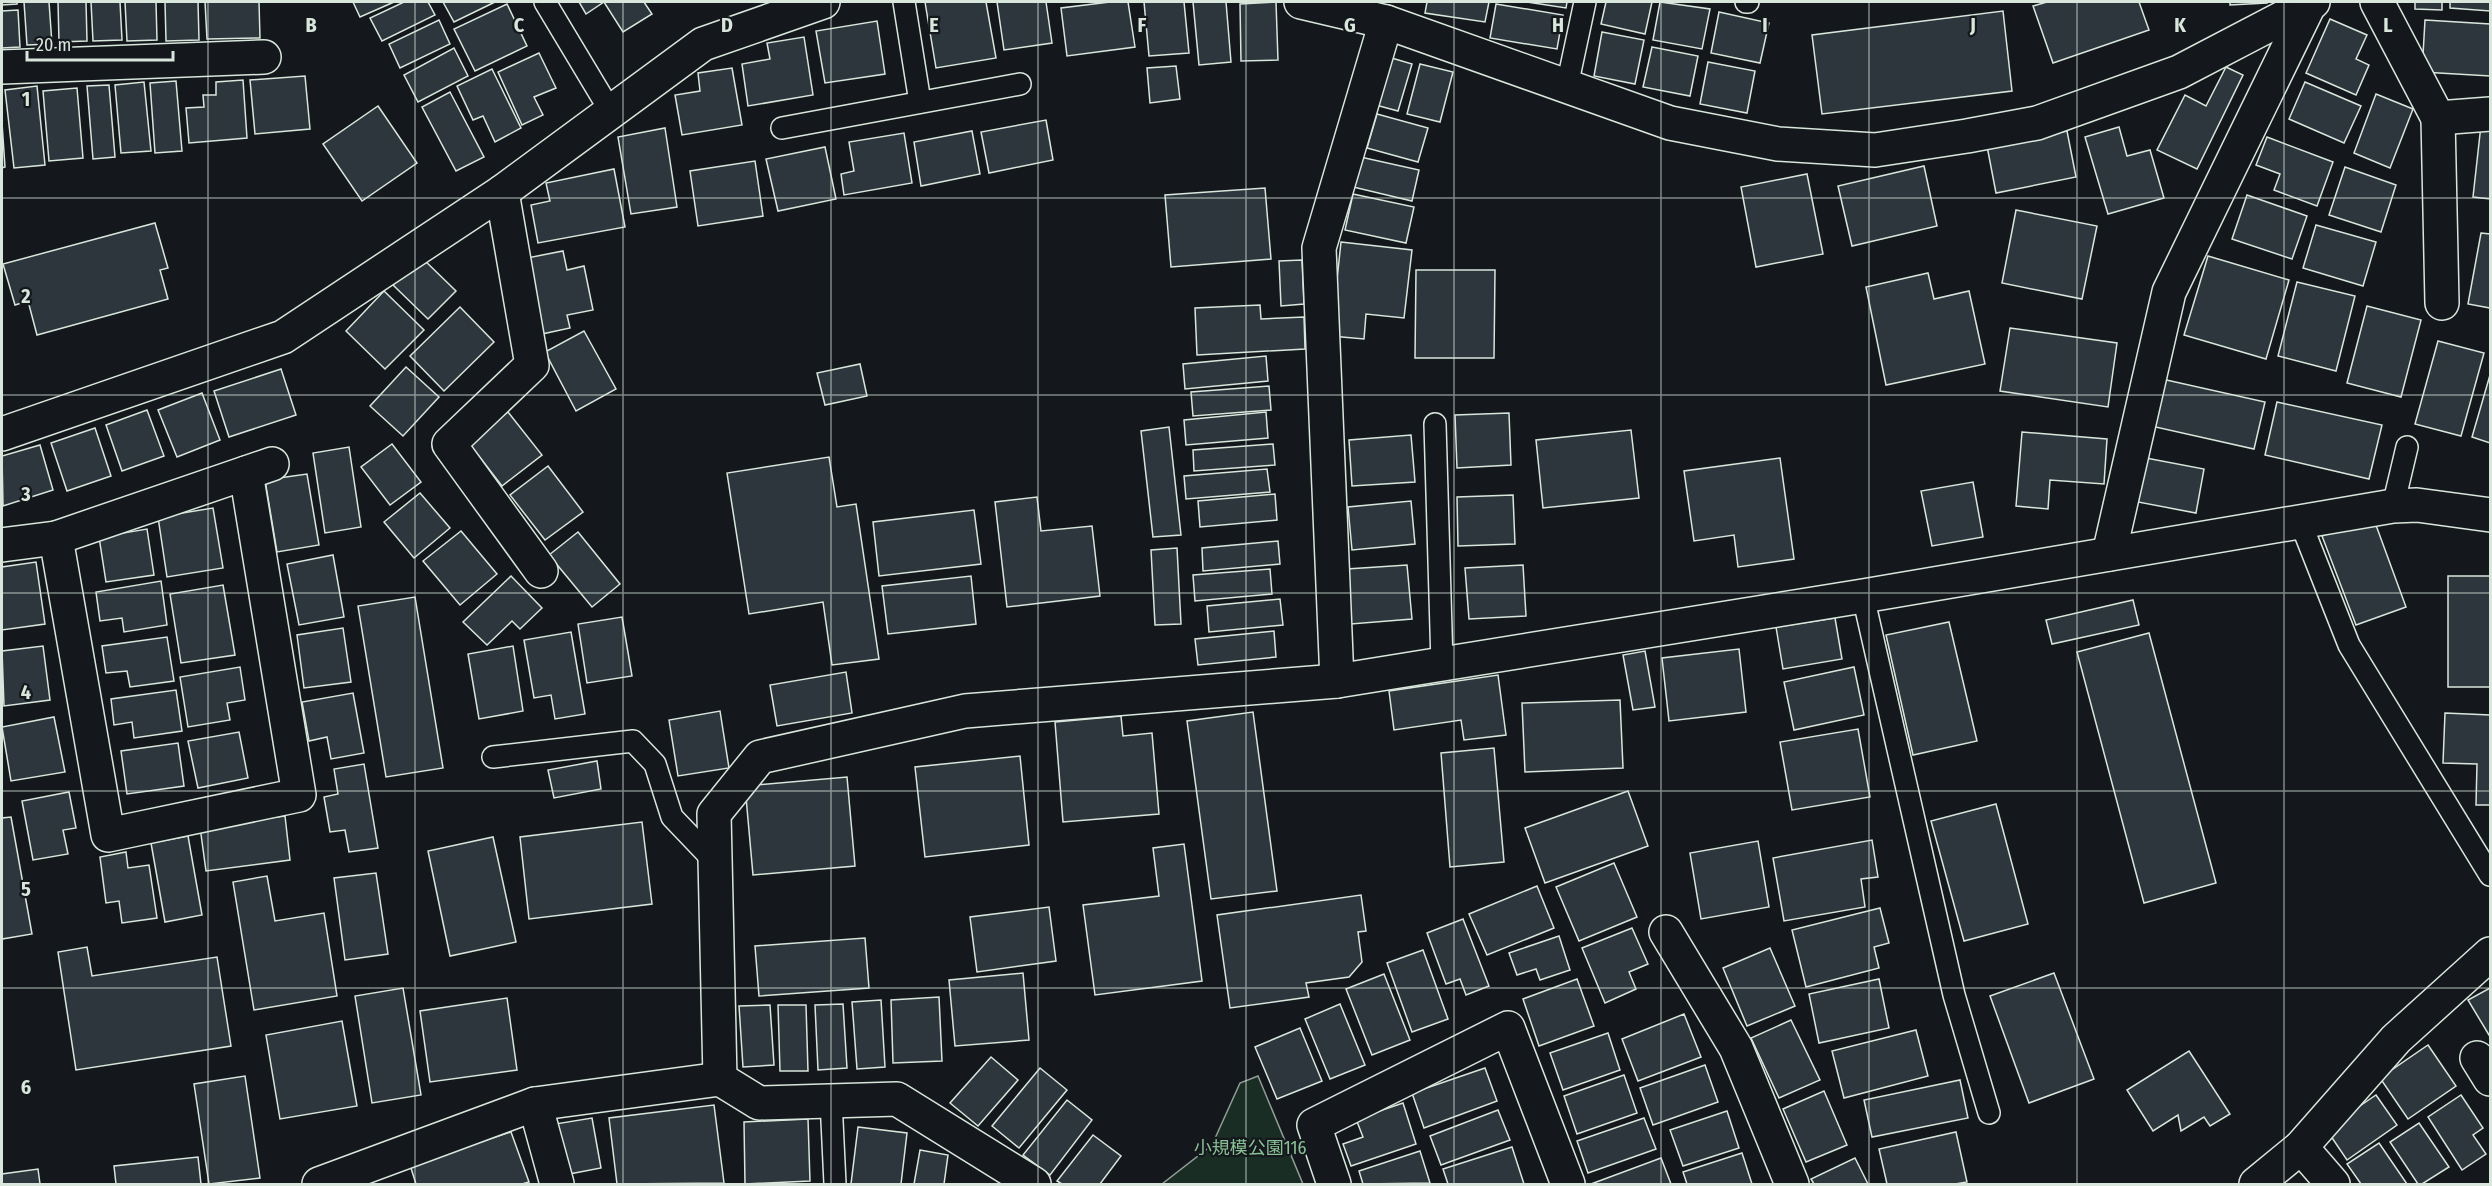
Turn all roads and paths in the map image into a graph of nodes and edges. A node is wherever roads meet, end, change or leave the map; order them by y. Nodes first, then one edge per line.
1 (545, 2) edge
2 (823, 2) edge
3 (904, 2) edge
4 (1300, 2) edge
5 (1585, 2) edge
6 (2377, 2) edge
7 (2299, 6) edge
8 (1386, 22) junction
9 (264, 57) dead end
10 (2, 67) edge
11 (1020, 84) dead end
12 (1567, 86) junction
13 (921, 102) junction
14 (611, 112) junction
15 (2490, 114) edge
16 (2438, 117) junction
17 (782, 128) dead end
18 (502, 192) junction
19 (2442, 303) dead end
20 (1435, 424) dead end
21 (2, 434) edge
22 (2408, 447) dead end
23 (2393, 506) junction
24 (2490, 515) edge
25 (2301, 521) junction
26 (56, 538) junction
27 (2, 545) edge
28 (2109, 554) junction
29 (541, 571) dead end
30 (1863, 596) junction
31 (1442, 664) junction
32 (1337, 681) junction
33 (493, 757) dead end
34 (714, 861) junction
35 (2490, 875) edge
36 (1666, 932) dead end
37 (2490, 954) edge
38 (720, 1079) junction
39 (831, 1100) junction
40 (535, 1104) junction
41 (1989, 1113) dead end
42 (2301, 1147) junction
43 (319, 1185) edge
44 (557, 1185) edge
45 (835, 1185) edge
46 (1034, 1185) edge
47 (1334, 1185) edge
48 (1568, 1185) edge
49 (1792, 1185) edge
50 (2256, 1185) edge
51 (2333, 1185) edge

1 - 14 lane
2 - 14 street
3 - 13 lane
4 - 8 street
5 - 12 lane
6 - 16 street
7 - 12 street
7 - 28 street
8 - 12 street
8 - 32 street
9 - 10 street
11 - 13 lane
13 - 17 lane
14 - 18 street
15 - 16 street
16 - 19 street
18 - 21 street
18 - 29 street
20 - 31 lane
22 - 23 lane
23 - 24 street
23 - 25 street
25 - 28 street
25 - 35 lane
26 - 26 street
26 - 27 street
28 - 30 street
30 - 31 street
30 - 41 lane
31 - 32 street
32 - 34 street
33 - 34 lane
34 - 38 street
36 - 49 street
37 - 42 street
38 - 39 street
38 - 40 street
39 - 45 lane
39 - 46 street
40 - 43 street
40 - 44 street
42 - 50 street
42 - 51 street
47 - 48 street

